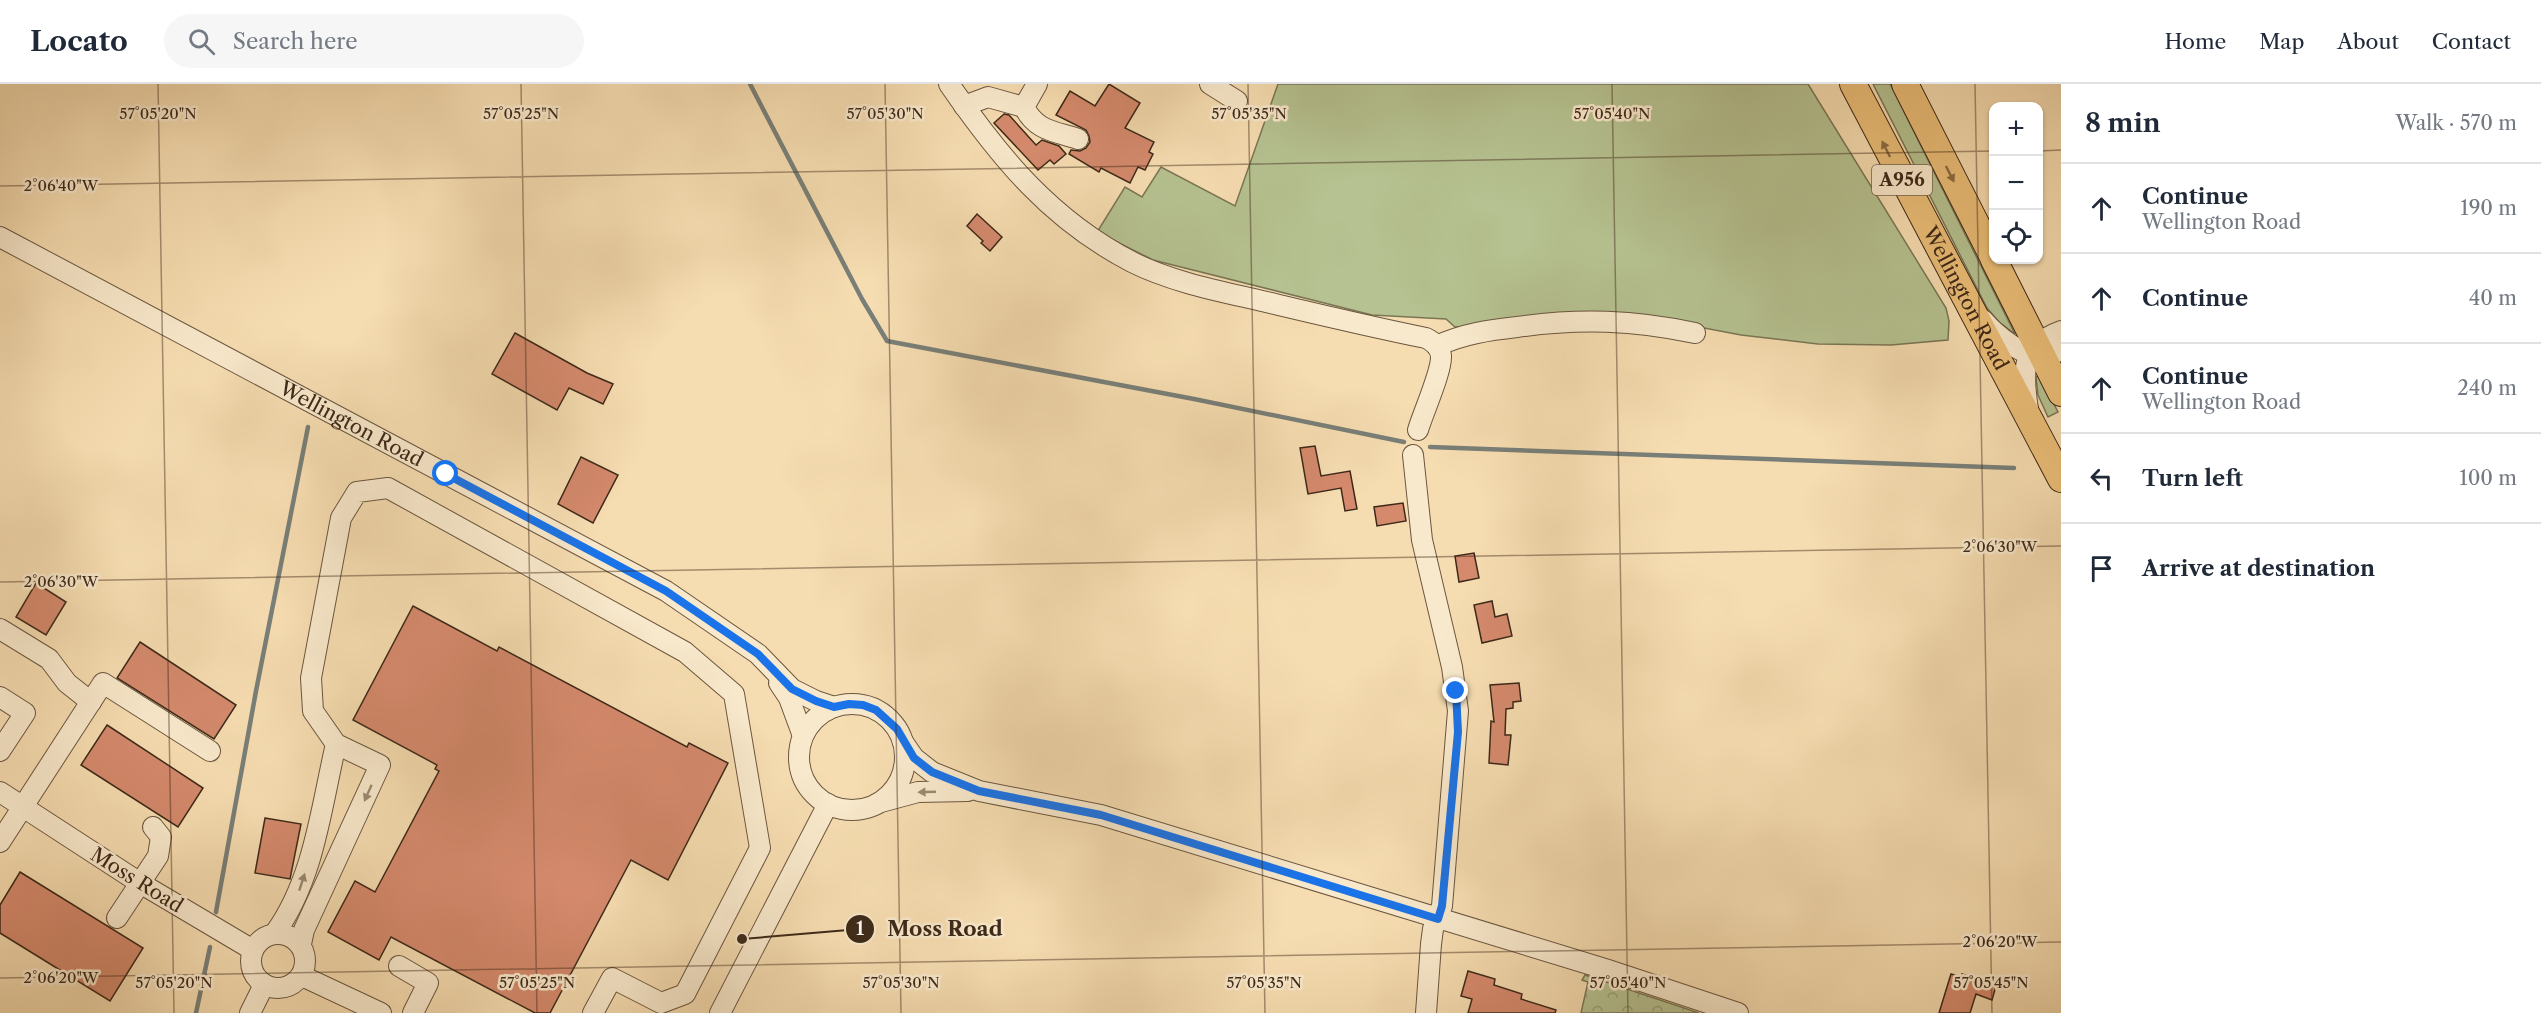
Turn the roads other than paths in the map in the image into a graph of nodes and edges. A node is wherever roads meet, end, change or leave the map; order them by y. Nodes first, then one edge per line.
1 (949, 84) edge
2 (1037, 84) edge
3 (1210, 84) edge
4 (1853, 84) edge
5 (1905, 84) edge
6 (1237, 101) dead end
7 (964, 106) junction
8 (1024, 107) junction
9 (1078, 139) dead end
10 (0, 237) edge
11 (1989, 249) edge
12 (1997, 264) edge
13 (1966, 296) junction
14 (2061, 331) edge
15 (1695, 333) dead end
16 (1437, 346) junction
17 (2042, 351) edge
18 (2061, 393) edge
19 (2034, 428) junction
20 (1418, 430) dead end
21 (1413, 455) dead end
22 (2061, 479) edge
23 (0, 629) edge
24 (758, 654) junction
25 (0, 696) edge
26 (94, 697) junction
27 (834, 707) junction
28 (803, 736) junction
29 (903, 742) junction
30 (336, 744) junction
31 (0, 751) edge
32 (210, 751) dead end
33 (979, 791) junction
34 (0, 792) edge
35 (828, 804) junction
36 (876, 804) junction
37 (23, 807) junction
38 (153, 827) dead end
39 (0, 842) edge
40 (140, 883) junction
41 (117, 918) dead end
42 (1438, 919) junction
43 (275, 933) junction
44 (301, 944) junction
45 (253, 950) junction
46 (399, 966) dead end
47 (302, 976) junction
48 (264, 985) junction
49 (250, 1013) edge
50 (381, 1013) edge
51 (413, 1013) edge
52 (593, 1013) edge
53 (720, 1013) edge
54 (1426, 1013) edge
55 (1738, 1013) edge

1 - 7 street
2 - 8 street
3 - 6 street
13 -> 4 main road, Wellington Road / A956
5 -> 11 main road, Wellington Road / A956
7 - 8 street
7 - 16 street
8 - 9 street
10 - 24 street, Wellington Road
12 - 17 main road, Wellington Road / A956
13 - 17 street
13 - 19 main road, Wellington Road / A956
14 - 17 street
15 - 16 street
16 - 20 street
17 - 18 main road, Wellington Road / A956
17 - 19 street
19 - 22 main road, Wellington Road / A956
21 - 42 street
23 - 26 street
24 - 27 street, Wellington Road
24 - 28 street, Wellington Road
25 - 31 street
26 - 32 street
26 - 37 street
27 - 28 street
27 - 29 street
28 - 35 street
29 - 33 street
29 - 36 street
43 -> 30 street
30 -> 44 street
30 - 52 street
33 -> 36 street
33 - 42 street
34 - 37 street, Moss Road
35 - 36 street
35 - 53 street
37 - 39 street
37 - 40 street, Moss Road
38 - 40 street
40 - 41 street
40 - 45 street, Moss Road
42 - 54 street
42 - 55 street
43 - 44 street
43 - 45 street
44 - 47 street
45 - 48 street
46 - 51 street
47 - 48 street
47 - 50 street
48 - 49 street

